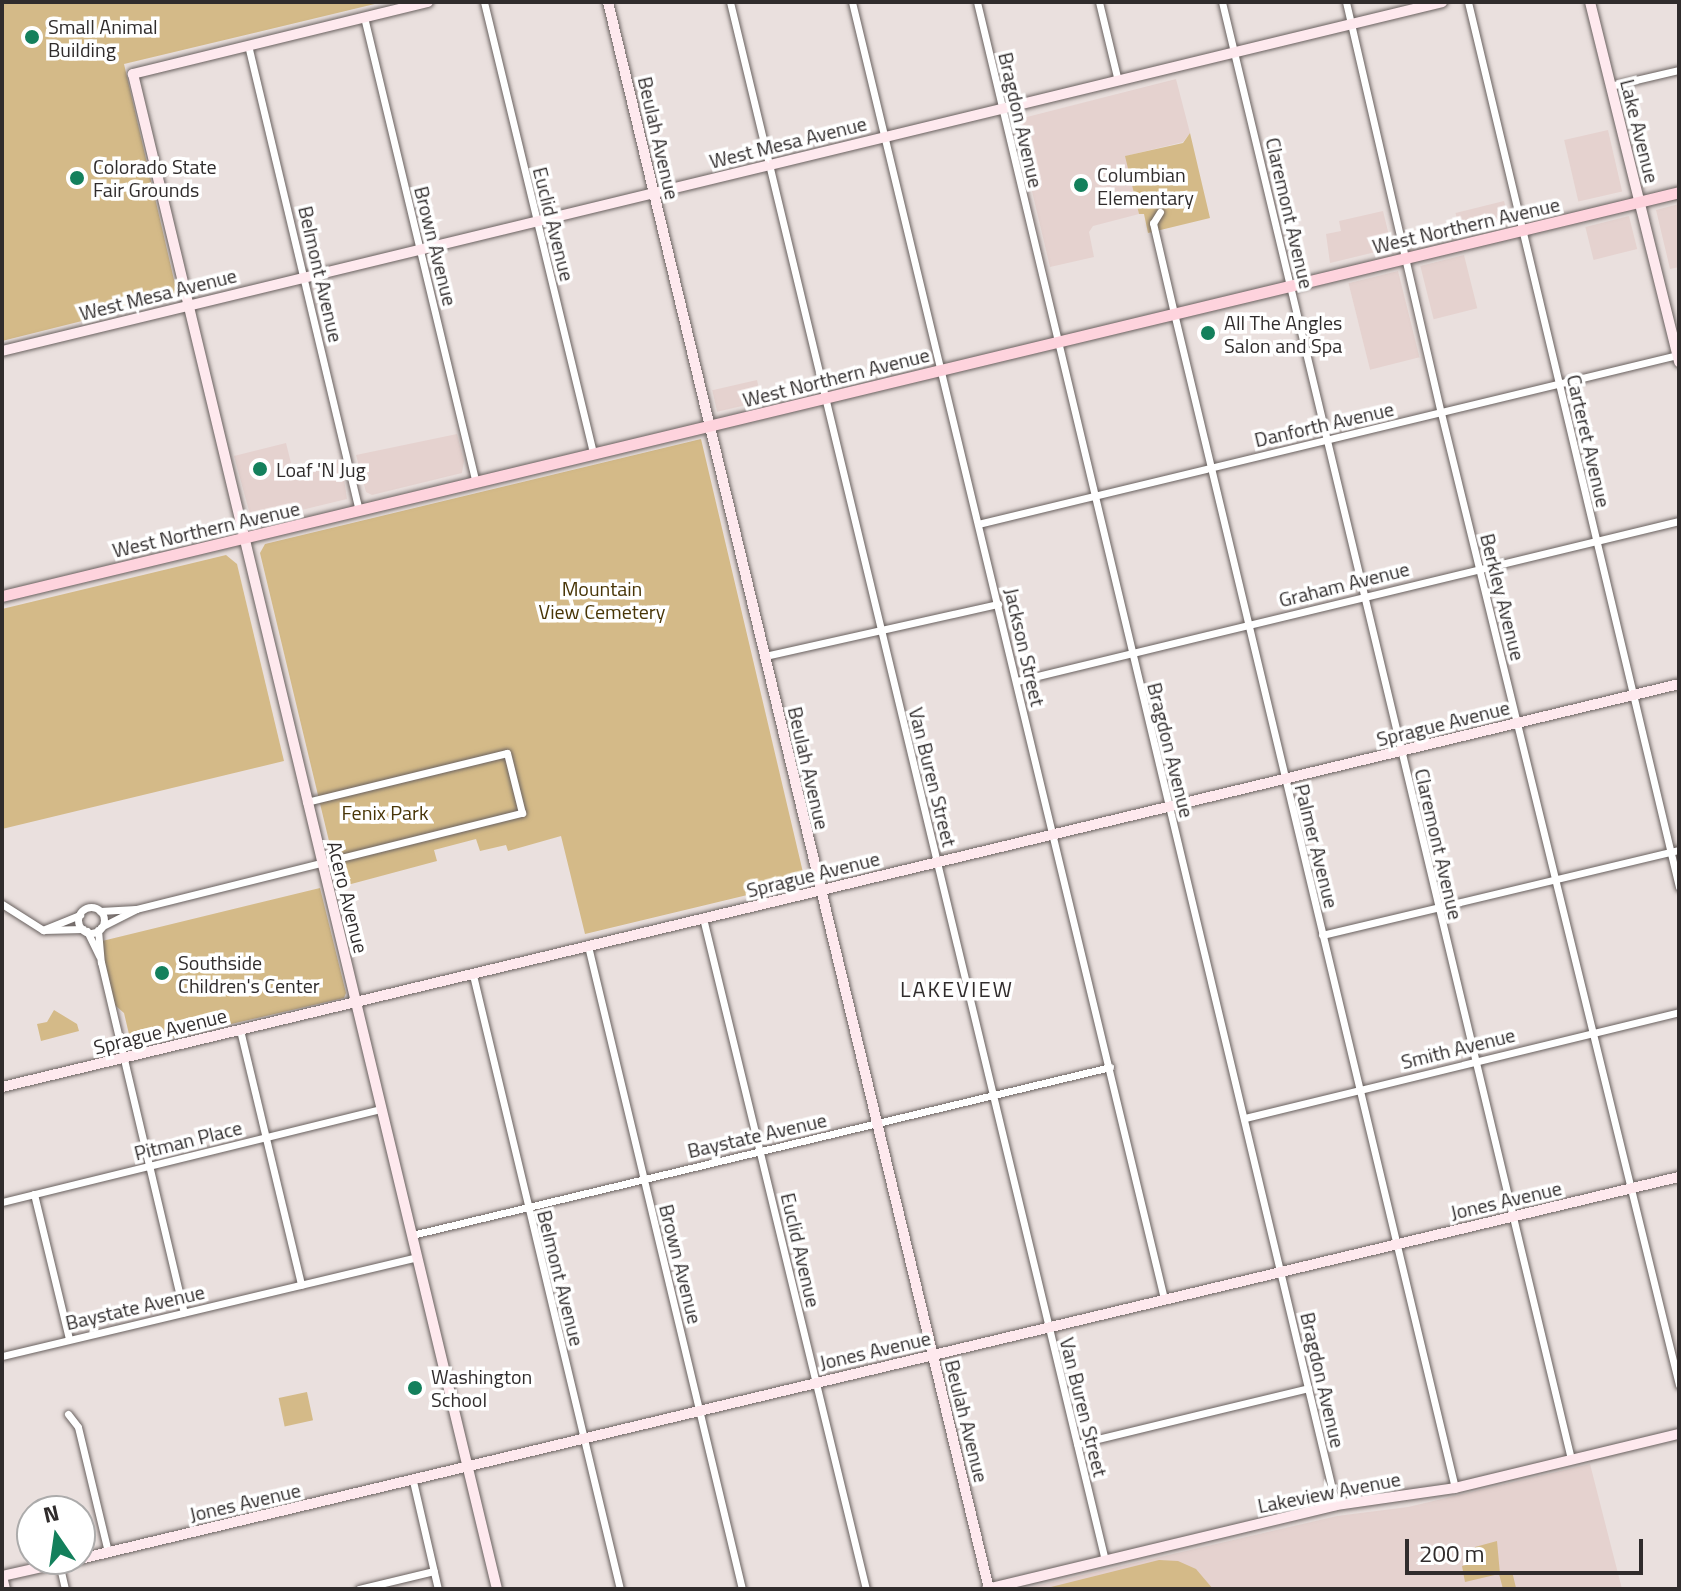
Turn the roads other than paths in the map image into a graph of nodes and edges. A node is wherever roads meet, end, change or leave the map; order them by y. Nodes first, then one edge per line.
1 (428, 2) edge
2 (484, 2) edge
3 (608, 2) edge
4 (730, 2) edge
5 (852, 2) edge
6 (977, 2) edge
7 (1099, 2) edge
8 (1222, 2) edge
9 (1346, 2) edge
10 (1442, 2) edge
11 (1468, 2) edge
12 (1590, 2) edge
13 (364, 17) junction
14 (1351, 24) junction
15 (248, 45) junction
16 (1235, 52) junction
17 (1679, 70) edge
18 (1118, 81) junction
19 (1610, 86) junction
20 (1003, 109) junction
21 (886, 137) junction
22 (770, 165) junction
23 (1679, 192) edge
24 (654, 193) junction
25 (1639, 202) junction
26 (1160, 212) dead end
27 (537, 220) junction
28 (1522, 229) junction
29 (421, 249) junction
30 (1407, 257) junction
31 (306, 277) junction
32 (1291, 285) junction
33 (190, 305) junction
34 (1174, 313) junction
35 (1058, 342) junction
36 (2, 351) edge
37 (1678, 358) edge
38 (942, 369) junction
39 (1559, 384) junction
40 (825, 398) junction
41 (1441, 413) junction
42 (708, 426) junction
43 (1328, 441) junction
44 (593, 453) junction
45 (1209, 467) junction
46 (476, 482) junction
47 (1094, 495) junction
48 (359, 510) junction
49 (1679, 521) edge
50 (978, 524) junction
51 (245, 538) junction
52 (1596, 540) junction
53 (1479, 569) junction
54 (1363, 595) junction
55 (2, 596) edge
56 (998, 604) junction
57 (1247, 624) junction
58 (880, 630) junction
59 (1131, 653) junction
60 (765, 656) junction
61 (1017, 681) junction
62 (1679, 684) edge
63 (1632, 695) junction
64 (1517, 723) junction
65 (1402, 751) junction
66 (1284, 780) junction
67 (306, 802) junction
68 (1168, 807) junction
69 (1052, 835) junction
70 (1675, 851) edge
71 (937, 863) junction
72 (322, 865) junction
73 (1557, 879) junction
74 (1679, 887) edge
75 (819, 891) junction
76 (2, 904) edge
77 (1437, 906) junction
78 (136, 909) junction
79 (100, 911) junction
80 (80, 915) junction
81 (703, 918) junction
82 (100, 929) junction
83 (43, 930) junction
84 (85, 930) junction
85 (1322, 935) junction
86 (588, 946) junction
87 (101, 962) junction
88 (473, 975) junction
89 (356, 1002) junction
90 (1679, 1012) edge
91 (240, 1030) junction
92 (1591, 1032) junction
93 (124, 1059) junction
94 (1475, 1060) junction
95 (1110, 1067) junction
96 (2, 1087) edge
97 (1358, 1089) junction
98 (992, 1095) junction
99 (381, 1109) junction
100 (1245, 1118) junction
101 (876, 1124) junction
102 (267, 1137) junction
103 (761, 1150) junction
104 (149, 1166) junction
105 (1679, 1177) edge
106 (644, 1180) junction
107 (1631, 1189) junction
108 (34, 1194) junction
109 (2, 1202) edge
110 (528, 1207) junction
111 (1512, 1216) junction
112 (412, 1235) junction
113 (1397, 1245) junction
114 (417, 1257) junction
115 (1281, 1273) junction
116 (301, 1285) junction
117 (1164, 1299) junction
118 (184, 1312) junction
119 (1048, 1327) junction
120 (69, 1339) junction
121 (932, 1355) junction
122 (2, 1356) edge
123 (815, 1383) junction
124 (1679, 1385) edge
125 (1308, 1388) junction
126 (700, 1411) junction
127 (68, 1414) dead end
128 (1679, 1434) edge
129 (584, 1440) junction
130 (1077, 1444) junction
131 (1571, 1459) junction
132 (468, 1466) junction
133 (413, 1481) junction
134 (1455, 1488) junction
135 (1336, 1505) junction
136 (108, 1552) junction
137 (96, 1555) edge
138 (1105, 1560) junction
139 (434, 1571) junction
140 (2, 1576) edge
141 (5, 1589) edge
142 (359, 1589) edge
143 (438, 1589) edge
144 (497, 1589) edge
145 (620, 1589) edge
146 (742, 1589) edge
147 (866, 1589) edge
148 (988, 1589) edge

1 - 13 street
2 - 27 street, Euclid Avenue
3 - 24 street, Beulah Avenue
4 - 22 street, Van Buren Street
5 - 21 street, Jackson Street
6 - 20 street, Bragdon Avenue
7 - 18 street
8 - 16 street, Claremont Avenue
9 - 14 street, Berkley Avenue
10 - 14 street, West Mesa Avenue
11 - 28 street, Carteret Avenue
12 - 19 street, Lake Avenue
13 - 15 street
13 - 29 street, Brown Avenue
14 - 16 street, West Mesa Avenue
14 - 30 street, Berkley Avenue
15 - 31 street, Belmont Avenue
15 - 33 street, Acero Avenue
16 - 18 street, West Mesa Avenue
16 - 32 street, Claremont Avenue
17 - 19 street
18 - 20 street, West Mesa Avenue
19 - 25 street, Lake Avenue
20 - 21 street, West Mesa Avenue
20 - 35 street, Bragdon Avenue
21 - 22 street, West Mesa Avenue
21 - 38 street, Jackson Street
22 - 24 street, West Mesa Avenue
22 - 40 street, Van Buren Street
23 - 25 main road, West Northern Avenue
24 - 27 street, West Mesa Avenue
24 - 42 street, Beulah Avenue
25 - 28 main road, West Northern Avenue
25 - 37 street, Lake Avenue
26 - 34 street, Palmer Avenue
27 - 29 street, West Mesa Avenue
27 - 44 street, Euclid Avenue
28 - 30 main road, West Northern Avenue
28 - 39 street, Carteret Avenue
29 - 31 street, West Mesa Avenue
29 - 46 street, Brown Avenue
30 - 32 main road, West Northern Avenue
30 - 41 street, Berkley Avenue
31 - 33 street, West Mesa Avenue
31 - 48 street, Belmont Avenue
32 - 34 main road, West Northern Avenue
32 - 43 street, Claremont Avenue
33 - 36 street, West Mesa Avenue
33 - 51 street, Acero Avenue
34 - 35 main road, West Northern Avenue
34 - 45 street, Palmer Avenue
35 - 38 main road, West Northern Avenue
35 - 47 street, Bragdon Avenue
37 - 39 street, Danforth Avenue
38 - 40 main road, West Northern Avenue
38 - 50 street, Jackson Street
39 - 41 street, Danforth Avenue
39 - 52 street, Carteret Avenue
40 - 42 main road, West Northern Avenue
40 - 58 street, Van Buren Street
41 - 43 street, Danforth Avenue
41 - 53 street, Berkley Avenue
42 - 44 main road, West Northern Avenue
42 - 60 street, Beulah Avenue
43 - 45 street, Danforth Avenue
43 - 54 street, Claremont Avenue
44 - 46 main road, West Northern Avenue
45 - 47 street, Danforth Avenue
45 - 57 street, Palmer Avenue
46 - 48 main road, West Northern Avenue
47 - 50 street, Danforth Avenue
47 - 59 street, Bragdon Avenue
48 - 51 main road, West Northern Avenue
49 - 52 street, Graham Avenue
50 - 56 street, Jackson Street
51 - 55 main road, West Northern Avenue
51 - 67 street, Acero Avenue
52 - 53 street, Graham Avenue
52 - 63 street, Carteret Avenue
53 - 54 street, Graham Avenue
53 - 64 street, Berkley Avenue
54 - 57 street, Graham Avenue
54 - 65 street, Claremont Avenue
56 - 58 street
56 - 61 street, Jackson Street
57 - 59 street, Graham Avenue
57 - 66 street, Palmer Avenue
58 - 60 street
58 - 71 street, Van Buren Street
59 - 61 street, Graham Avenue
59 - 68 street, Bragdon Avenue
60 - 75 street, Beulah Avenue
61 - 69 street, Jackson Street
62 - 63 street, Sprague Avenue
63 - 64 street, Sprague Avenue
63 - 70 street, Carteret Avenue
64 - 65 street, Sprague Avenue
64 - 73 street, Berkley Avenue
65 - 66 street, Sprague Avenue
65 - 77 street, Claremont Avenue
66 - 68 street, Sprague Avenue
66 - 85 street, Palmer Avenue
67 - 72 street, Acero Avenue
67 - 72 street
68 - 69 street, Sprague Avenue
68 - 100 street, Bragdon Avenue
69 - 71 street, Sprague Avenue
69 - 95 street, Jackson Street
70 - 73 street
70 - 74 street, Carteret Avenue
71 - 75 street, Sprague Avenue
71 - 98 street, Van Buren Street
72 - 78 street
72 - 89 street, Acero Avenue
73 - 77 street
73 - 92 street, Berkley Avenue
75 - 81 street, Sprague Avenue
75 - 101 street, Beulah Avenue
76 - 83 street
77 - 85 street
77 - 94 street, Claremont Avenue
78 - 79 street
78 - 82 street
79 - 80 street
79 - 82 street
80 - 83 street
80 - 84 street
81 - 86 street, Sprague Avenue
81 - 103 street, Euclid Avenue
82 - 84 street
82 - 87 street
83 - 84 street
84 - 87 street
85 - 97 street, Palmer Avenue
86 - 88 street, Sprague Avenue
86 - 106 street, Brown Avenue
87 - 93 street
88 - 89 street, Sprague Avenue
88 - 110 street, Belmont Avenue
89 - 91 street, Sprague Avenue
89 - 99 street, Acero Avenue
90 - 92 street, Smith Avenue
91 - 93 street, Sprague Avenue
91 - 102 street
92 - 94 street, Smith Avenue
92 - 107 street, Berkley Avenue
93 - 96 street, Sprague Avenue
93 - 104 street
94 - 97 street, Smith Avenue
94 - 111 street, Claremont Avenue
95 - 98 street, Baystate Avenue
95 - 117 street, Jackson Street
97 - 100 street, Smith Avenue
97 - 113 street, Palmer Avenue
98 - 101 street, Baystate Avenue
98 - 119 street, Van Buren Street
99 - 102 street, Pitman Place
99 - 112 street, Acero Avenue
100 - 115 street, Bragdon Avenue
101 - 103 street, Baystate Avenue
101 - 121 street, Beulah Avenue
102 - 104 street, Pitman Place
102 - 116 street
103 - 106 street, Baystate Avenue
103 - 123 street, Euclid Avenue
104 - 108 street, Pitman Place
104 - 118 street
105 - 107 street, Jones Avenue
106 - 110 street, Baystate Avenue
106 - 126 street, Brown Avenue
107 - 111 street, Jones Avenue
107 - 124 street, Berkley Avenue
108 - 109 street, Pitman Place
108 - 120 street
110 - 112 street, Baystate Avenue
110 - 129 street, Belmont Avenue
111 - 113 street, Jones Avenue
111 - 131 street, Claremont Avenue
112 - 114 street, Acero Avenue
113 - 115 street, Jones Avenue
113 - 134 street, Palmer Avenue
114 - 116 street, Baystate Avenue
114 - 132 street, Acero Avenue
115 - 117 street, Jones Avenue
115 - 125 street, Bragdon Avenue
116 - 118 street, Baystate Avenue
117 - 119 street, Jones Avenue
118 - 120 street, Baystate Avenue
119 - 121 street, Jones Avenue
119 - 130 street, Van Buren Street
120 - 122 street, Baystate Avenue
121 - 123 street, Jones Avenue
121 - 148 street, Beulah Avenue
123 - 126 street, Jones Avenue
123 - 147 street, Euclid Avenue
125 - 130 street
125 - 135 street, Bragdon Avenue
126 - 129 street, Jones Avenue
126 - 146 street, Brown Avenue
127 - 136 street
128 - 131 street, Lakeview Avenue
129 - 132 street, Jones Avenue
129 - 145 street, Belmont Avenue
130 - 138 street, Van Buren Street
131 - 134 street, Lakeview Avenue
132 - 133 street, Jones Avenue
132 - 144 street, Acero Avenue
133 - 136 street, Jones Avenue
133 - 139 street
134 - 135 street, Lakeview Avenue
135 - 138 street, Lakeview Avenue
136 - 137 street, Jones Avenue
138 - 148 street, Lakeview Avenue
139 - 142 street
139 - 143 street
140 - 141 street

